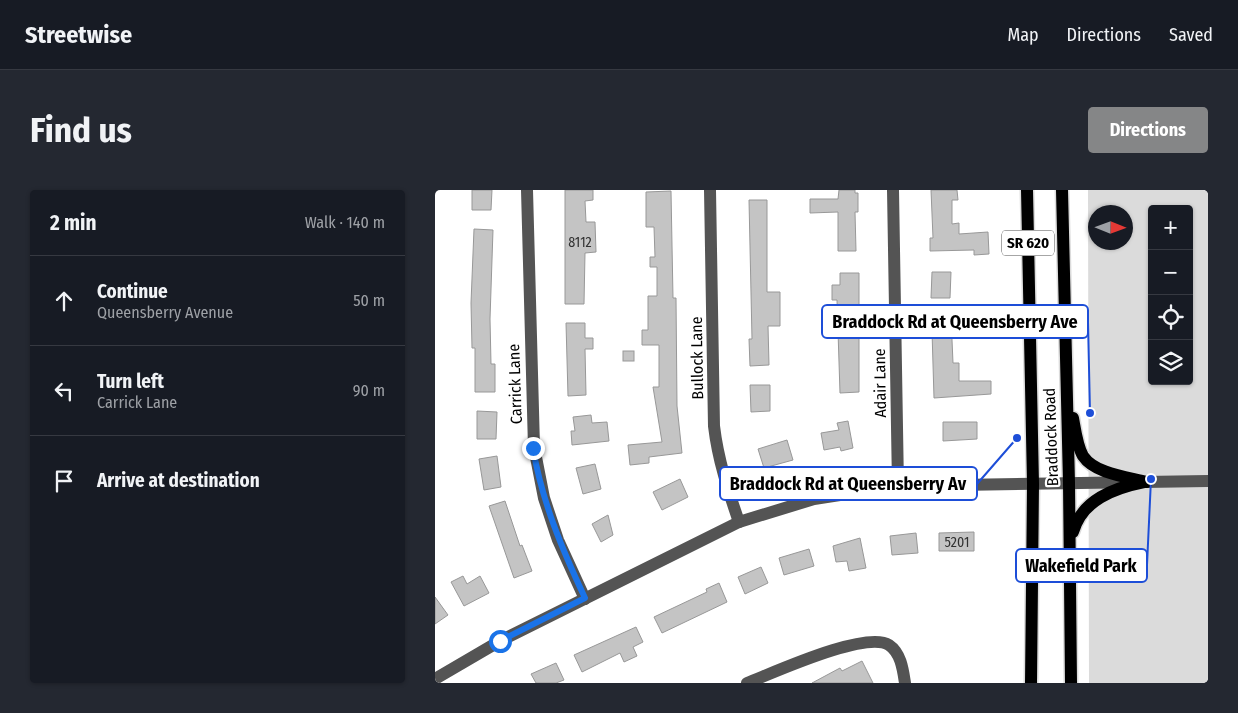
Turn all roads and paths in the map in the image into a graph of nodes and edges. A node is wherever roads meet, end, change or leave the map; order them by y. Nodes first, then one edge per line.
1 (527, 190) edge
2 (710, 190) edge
3 (893, 190) edge
4 (1027, 190) edge
5 (1062, 190) edge
6 (1066, 393) junction
7 (1208, 481) edge
8 (1147, 482) junction
9 (1069, 483) junction
10 (1033, 484) junction
11 (898, 486) junction
12 (739, 522) junction
13 (1070, 545) junction
14 (585, 598) junction
15 (435, 679) edge
16 (747, 683) edge
17 (905, 683) edge
18 (1031, 683) edge
19 (1071, 683) edge

1 - 14 street, Carrick Lane
2 - 12 street, Bullock Lane
3 - 11 street, Adair Lane
4 - 10 main road, Braddock Road / SR 620
5 - 6 main road, Braddock Road / SR 620
6 - 8 main road
6 - 9 main road, Braddock Road / SR 620
7 - 8 street
8 - 9 street
8 - 13 main road
9 - 10 street
9 - 13 main road, Braddock Road / SR 620
10 - 11 street
10 - 18 main road, Braddock Road / SR 620
11 - 12 street
12 - 14 street
13 - 19 main road, Braddock Road / SR 620
14 - 15 street
16 - 17 street

